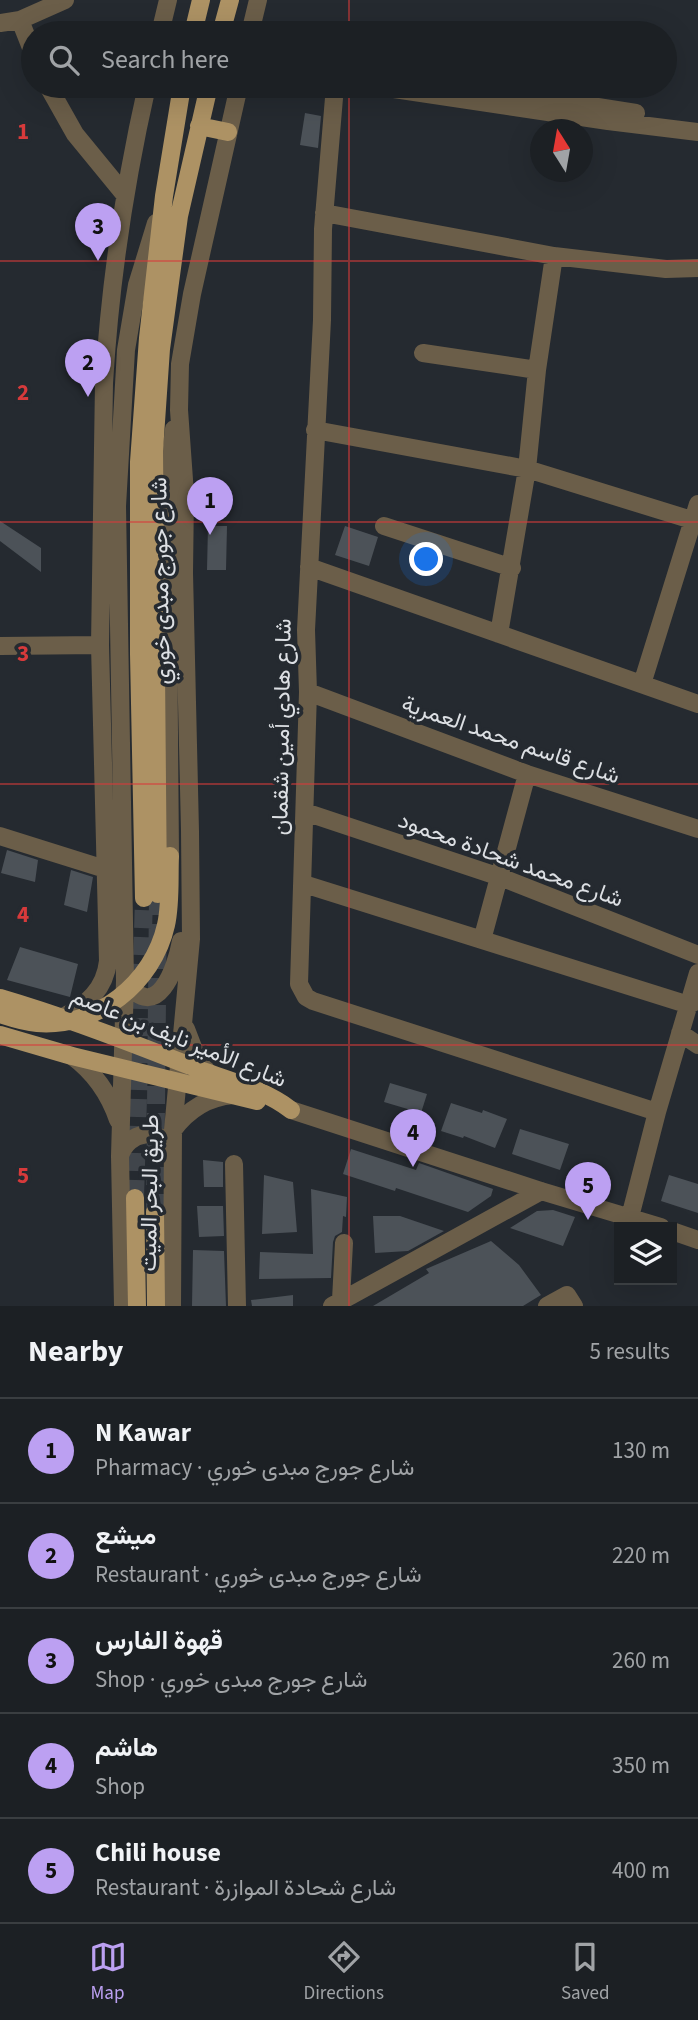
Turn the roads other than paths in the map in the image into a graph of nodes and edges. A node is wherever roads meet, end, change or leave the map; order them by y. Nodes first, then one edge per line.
1 (65, 0) edge
2 (149, 0) edge
3 (168, 0) edge
4 (201, 0) edge
5 (230, 0) edge
6 (258, 0) edge
7 (20, 20) joint
8 (160, 21) edge
9 (163, 21) edge
10 (196, 21) edge
11 (224, 21) edge
12 (252, 21) edge
13 (0, 23) edge
14 (55, 98) edge
15 (145, 98) edge
16 (180, 98) edge
17 (206, 98) edge
18 (236, 98) edge
19 (334, 98) edge
20 (454, 98) edge
21 (542, 98) edge
22 (698, 122) edge
23 (199, 126) junction
24 (228, 132) junction
25 (698, 132) edge
26 (125, 195) junction
27 (164, 196) junction
28 (324, 213) junction
29 (554, 256) junction
30 (698, 268) edge
31 (423, 353) dead end
32 (537, 370) junction
33 (179, 410) junction
34 (315, 430) junction
35 (527, 469) junction
36 (102, 472) junction
37 (696, 516) edge
38 (384, 526) dead end
39 (309, 566) junction
40 (512, 568) junction
41 (118, 584) junction
42 (499, 634) junction
43 (100, 645) junction
44 (0, 646) edge
45 (642, 684) junction
46 (308, 692) junction
47 (698, 704) edge
48 (527, 774) junction
49 (305, 812) junction
50 (698, 829) edge
51 (190, 831) junction
52 (0, 836) edge
53 (170, 856) joint
54 (105, 869) junction
55 (500, 877) junction
56 (304, 884) junction
57 (482, 940) junction
58 (698, 956) edge
59 (698, 973) edge
60 (125, 981) junction
61 (0, 998) edge
62 (693, 1003) edge
63 (0, 1014) edge
64 (63, 1017) junction
65 (184, 1019) junction
66 (680, 1033) junction
67 (0, 1035) edge
68 (123, 1039) junction
69 (698, 1045) edge
70 (72, 1056) junction
71 (181, 1060) junction
72 (124, 1068) junction
73 (208, 1073) junction
74 (177, 1080) junction
75 (233, 1095) junction
76 (291, 1110) junction
77 (657, 1112) junction
78 (173, 1130) junction
79 (121, 1135) junction
80 (172, 1150) junction
81 (120, 1156) junction
82 (234, 1164) dead end
83 (541, 1191) junction
84 (135, 1198) tunnel mouth
85 (155, 1212) tunnel mouth
86 (631, 1217) junction
87 (646, 1222) edge
88 (677, 1233) edge
89 (698, 1240) edge
90 (344, 1243) dead end
91 (336, 1303) edge
92 (123, 1306) edge
93 (136, 1306) edge
94 (156, 1306) edge
95 (172, 1306) edge
96 (237, 1306) edge
97 (547, 1306) edge
98 (574, 1306) edge

1 - 7 street
2 - 8 street
3 - 9 street
4 - 10 main road
5 - 11 main road
6 - 12 street
7 - 13 street
14 - 26 street
15 - 26 street
16 - 27 main road
17 - 23 main road
18 - 24 street, شارع جورج مبدى خوري
19 - 28 street, شارع هادي أمين شقمان
20 - 25 street
21 - 22 street
23 - 24 main road
23 - 27 main road
24 - 33 street, شارع جورج مبدى خوري
26 - 36 street
27 - 41 street
28 - 29 street
28 - 34 street, شارع هادي أمين شقمان
29 - 30 street
29 - 32 street
31 - 32 street
32 - 35 street
33 - 51 street, شارع جورج مبدى خوري
33 - 53 street
34 - 35 street
34 - 39 street, شارع هادي أمين شقمان
35 - 37 street
35 - 40 street
36 - 41 street
36 - 43 street
37 - 45 street
38 - 40 street
39 - 42 street
39 - 46 street, شارع هادي أمين شقمان
40 - 42 street
41 - 60 street
42 - 45 street
43 - 44 street
43 - 54 street
45 - 47 street
46 - 48 street, شارع قاسم محمد العمرية
46 - 49 street, شارع هادي أمين شقمان
48 - 50 street, شارع قاسم محمد العمرية
48 - 55 street
49 - 55 street, شارع محمد شحادة محمود
49 - 56 street, شارع هادي أمين شقمان
51 - 60 street
51 - 65 street, شارع جورج مبدى خوري
52 - 54 street
53 - 63 main road
54 - 64 street
55 - 57 street
55 - 58 street, شارع محمد شحادة محمود
56 - 57 street
56 - 77 street, شارع هادي أمين شقمان
57 - 62 street
59 - 62 street
60 - 68 street
61 - 64 main road, شارع الأمير نايف بن عاصم
62 - 66 street
64 - 68 main road, شارع الأمير نايف بن عاصم
65 - 71 street, شارع جورج مبدى خوري
65 - 73 street
66 - 69 street
66 - 77 street
67 - 70 main road, شارع الأمير نايف بن عاصم
68 - 71 main road, شارع الأمير نايف بن عاصم
68 - 72 street
70 - 72 main road, شارع الأمير نايف بن عاصم
70 - 79 street
71 - 73 main road, شارع الأمير نايف بن عاصم
71 - 74 street, شارع جورج مبدى خوري
72 - 74 main road, شارع الأمير نايف بن عاصم
72 - 79 street
73 - 76 main road, شارع الأمير نايف بن عاصم
74 - 75 main road, شارع الأمير نايف بن عاصم
74 - 78 street, طريق البحر الميت
75 - 76 main road, شارع الأمير نايف بن عاصم
75 - 78 street
76 - 83 street
77 - 86 street
78 - 80 street, طريق البحر الميت
79 - 81 street
80 - 81 street
80 - 95 street, طريق البحر الميت
81 - 92 street
82 - 96 street
83 - 86 street
83 - 91 street
84 - 93 main road
85 - 94 main road, طريق البحر الميت
86 - 87 street
88 - 89 street
90 - 91 street
97 - 98 street

